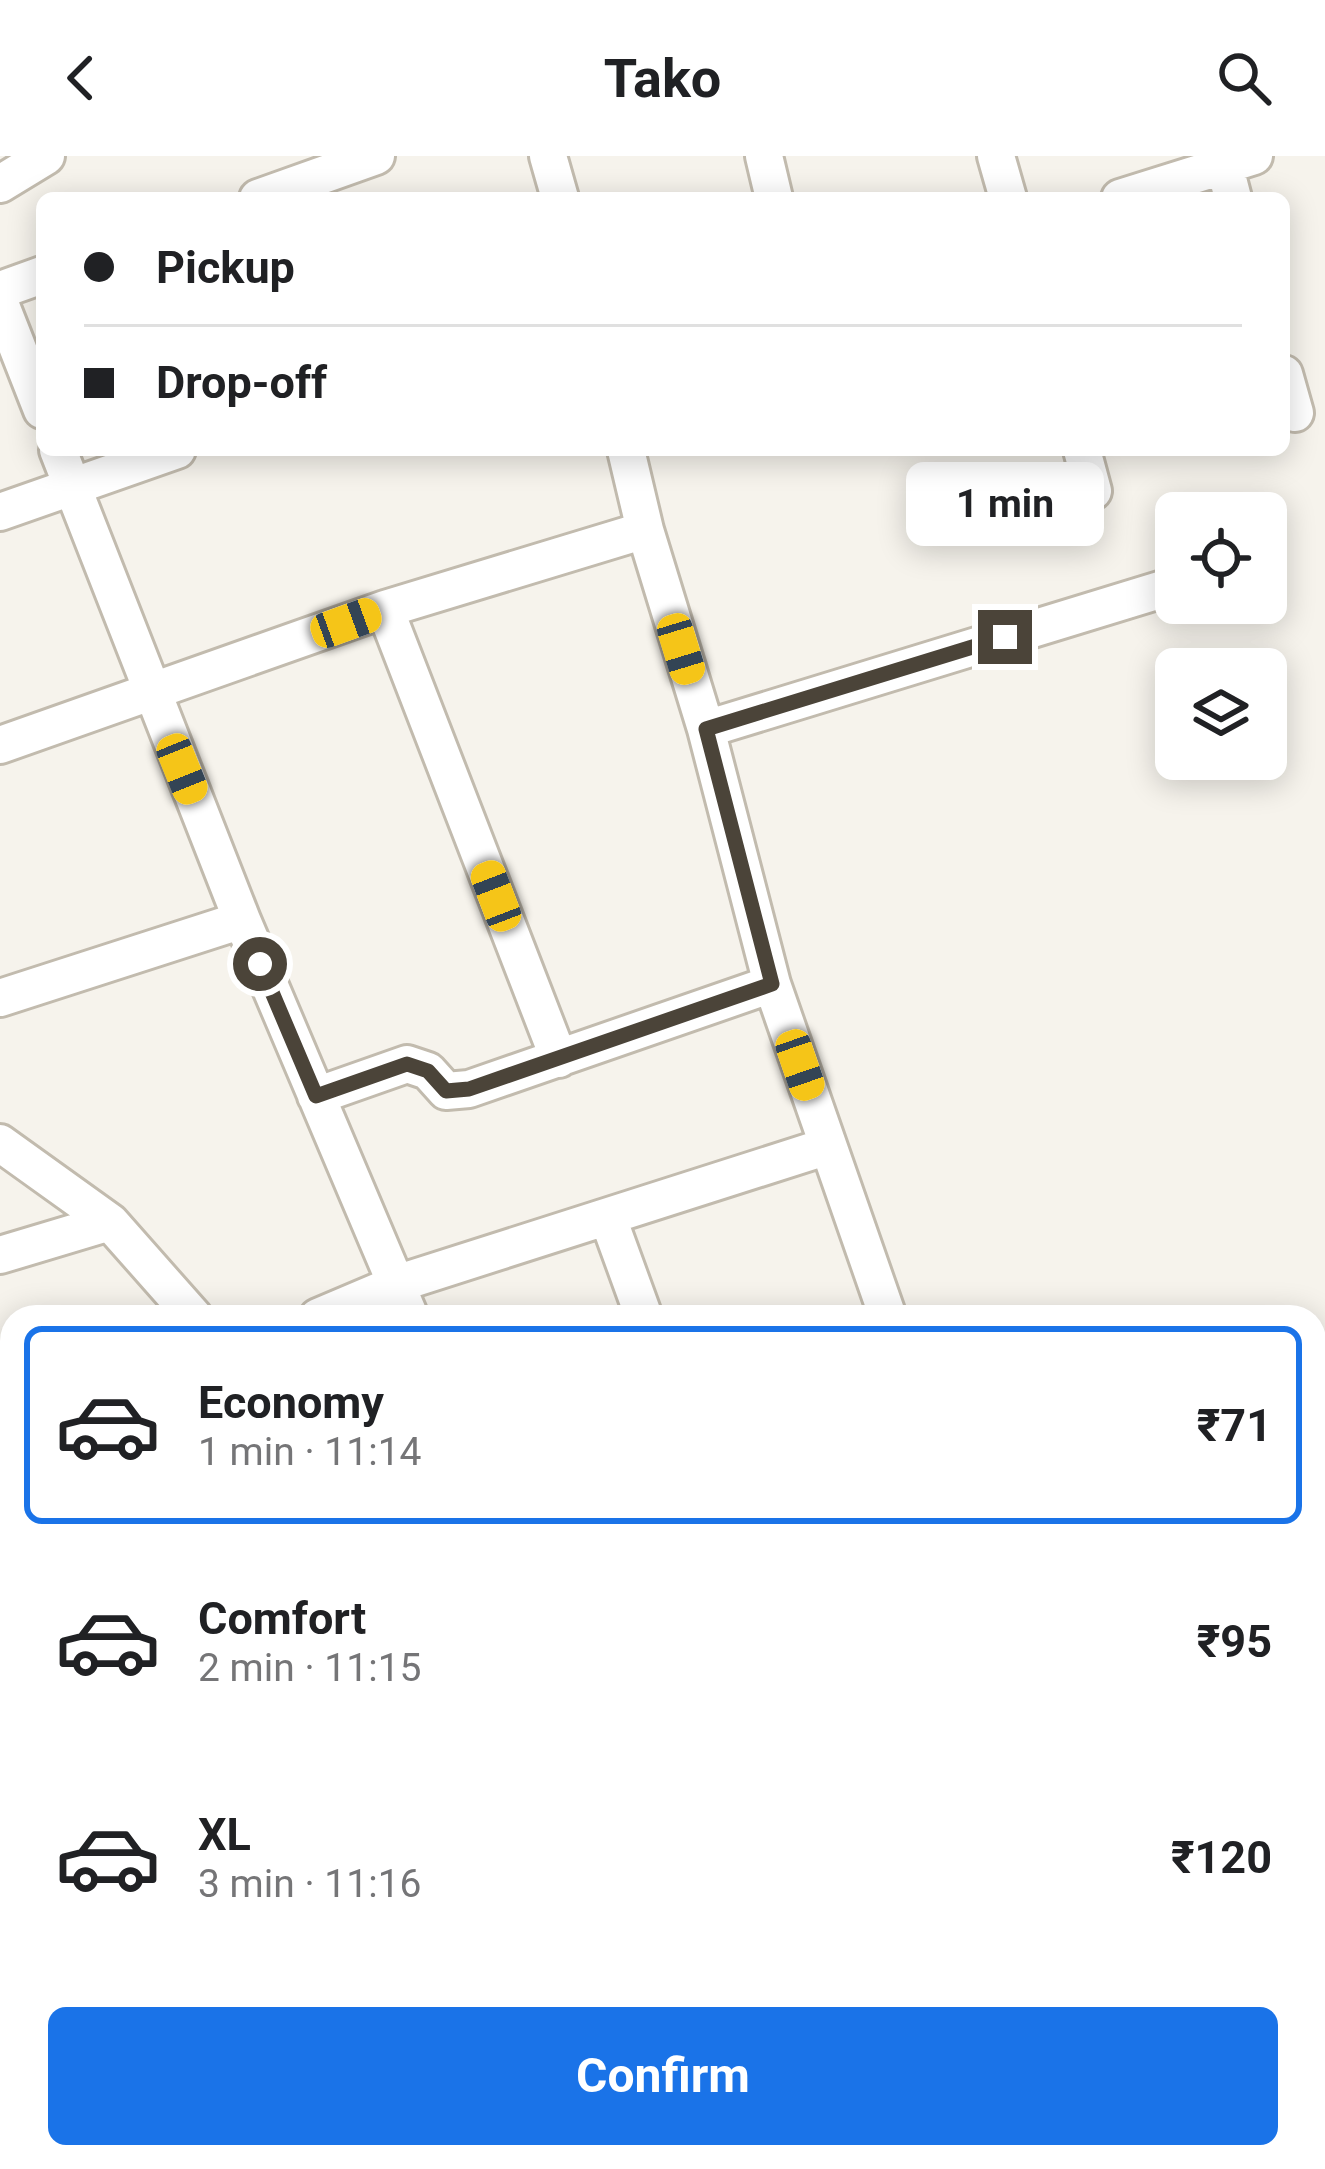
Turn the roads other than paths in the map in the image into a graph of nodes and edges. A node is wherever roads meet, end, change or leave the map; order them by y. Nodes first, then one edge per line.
1 (46, 156) edge
2 (376, 156) edge
3 (548, 156) edge
4 (764, 156) edge
5 (996, 156) edge
6 (1233, 169) edge
7 (0, 184) edge
8 (275, 192) edge
9 (558, 192) edge
10 (773, 192) edge
11 (1006, 192) edge
12 (1143, 192) edge
13 (36, 277) edge
14 (0, 290) edge
15 (0, 303) edge
16 (36, 395) edge
17 (1290, 395) edge
18 (1295, 413) dead end
19 (60, 456) edge
20 (159, 456) edge
21 (627, 456) edge
22 (1084, 456) edge
23 (71, 485) junction
24 (1094, 490) dead end
25 (0, 512) edge
26 (645, 530) junction
27 (1155, 591) edge
28 (385, 609) junction
29 (152, 693) junction
30 (706, 729) junction
31 (0, 746) edge
32 (242, 920) junction
33 (772, 984) junction
34 (0, 998) edge
35 (559, 1059) junction
36 (316, 1096) junction
37 (0, 1143) edge
38 (828, 1146) junction
39 (608, 1218) junction
40 (110, 1222) junction
41 (0, 1255) edge
42 (403, 1301) edge
43 (183, 1305) edge
44 (640, 1305) edge
45 (884, 1305) edge

1 - 7 street
2 - 8 street
3 - 9 street
4 - 10 street
5 - 11 street
6 - 12 street
13 - 14 street
15 - 16 street
17 - 18 street
19 - 23 street
20 - 23 street
21 - 26 street
22 - 24 street
23 - 25 street
23 - 29 street
26 - 28 street
26 - 30 street
27 - 30 street
28 - 29 street
28 - 35 street
29 - 31 street
29 - 32 street
30 - 33 street
32 - 34 street
32 - 36 street
33 - 35 street
33 - 38 street
35 - 36 street
36 - 42 street
37 - 40 street
38 - 39 street
38 - 45 street
39 - 42 street
39 - 44 street
40 - 41 street
40 - 43 street

